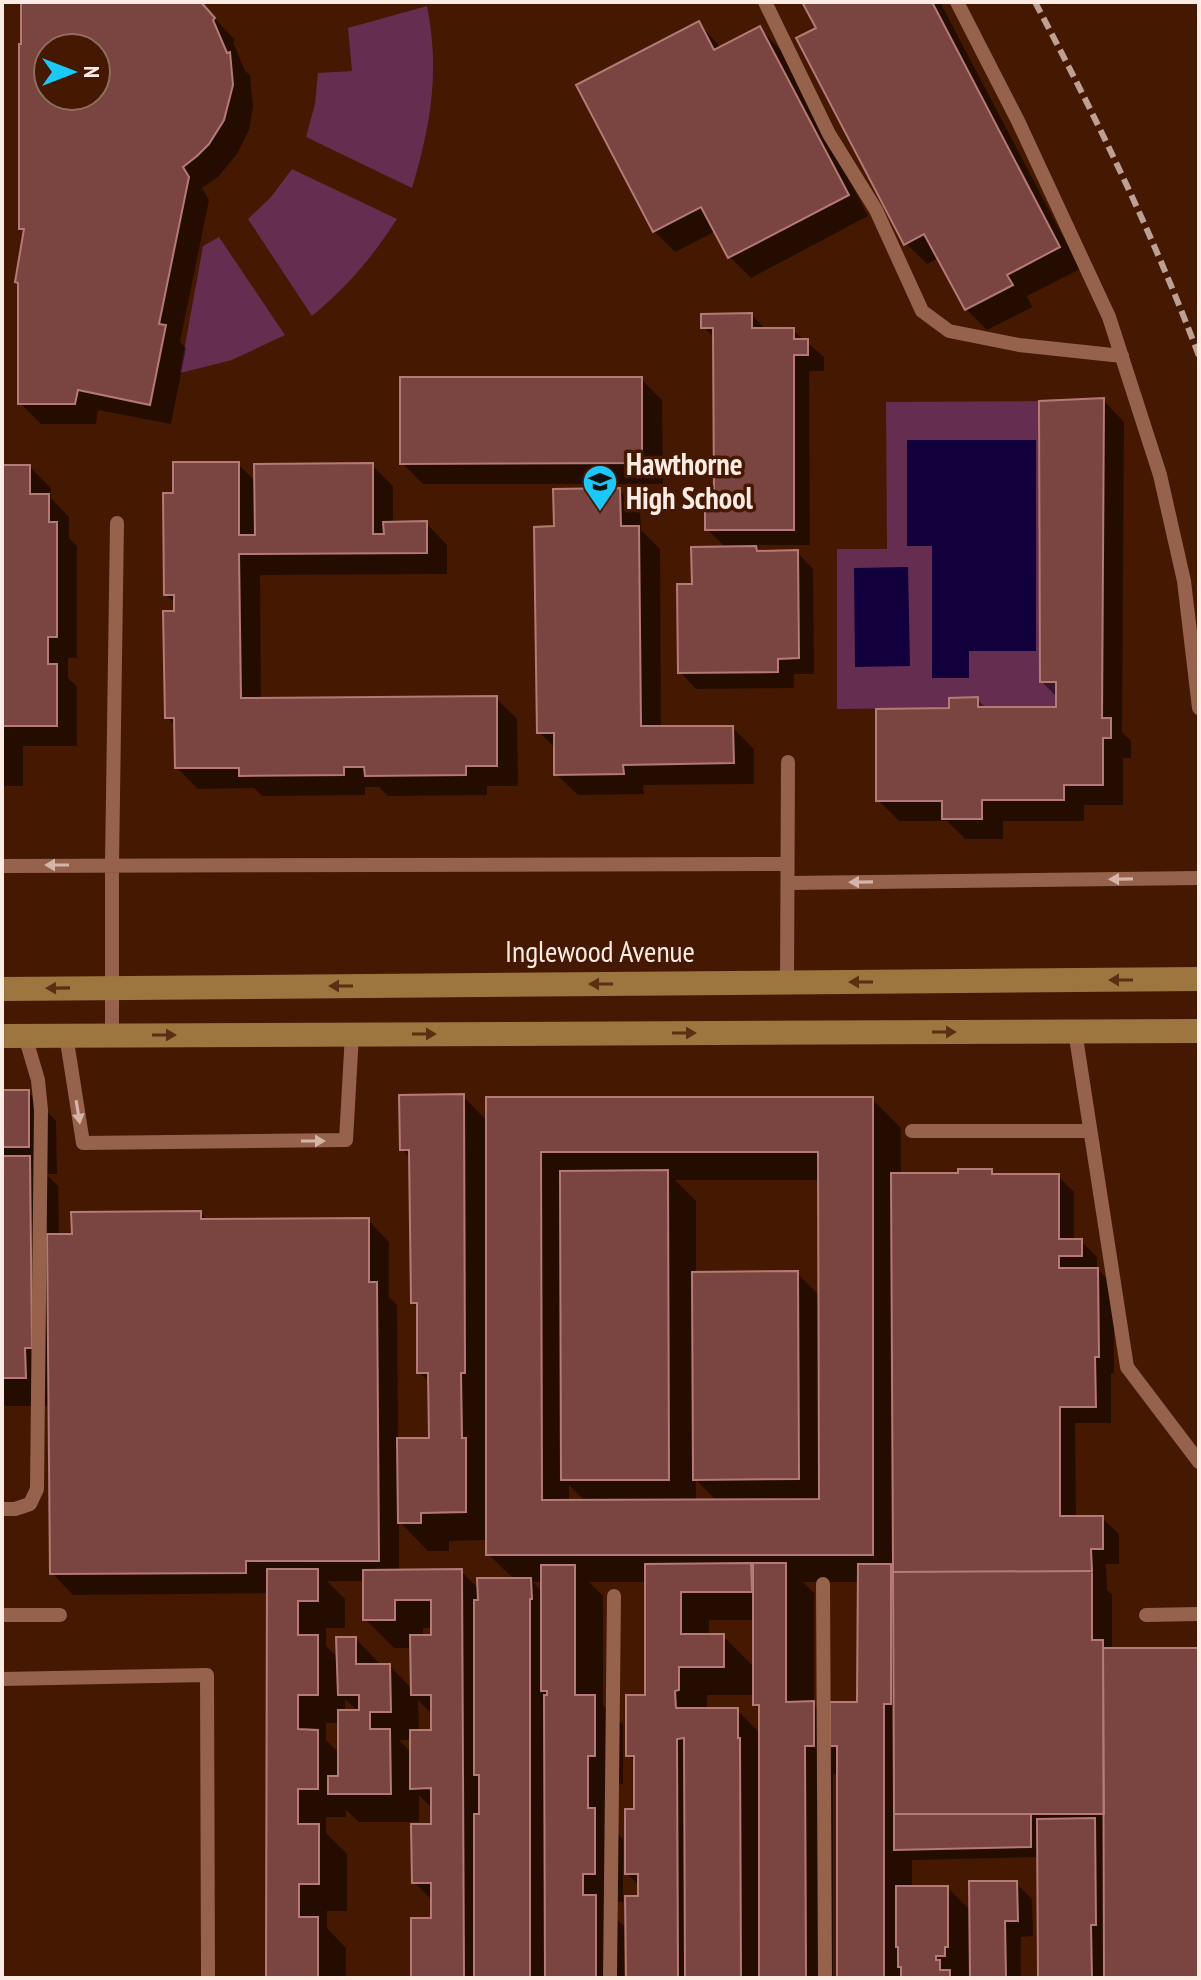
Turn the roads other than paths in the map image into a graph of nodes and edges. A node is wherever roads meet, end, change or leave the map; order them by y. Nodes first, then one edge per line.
1 (765, 2) edge
2 (957, 2) edge
3 (1122, 356) junction
4 (117, 523) dead end
5 (1199, 708) edge
6 (788, 762) dead end
7 (787, 864) junction
8 (112, 865) junction
9 (2, 866) edge
10 (1199, 878) edge
11 (788, 883) junction
12 (1199, 979) edge
13 (787, 983) junction
14 (113, 988) junction
15 (2, 989) edge
16 (1075, 1031) junction
17 (1199, 1031) edge
18 (352, 1034) junction
19 (66, 1035) junction
20 (112, 1035) junction
21 (14, 1036) edge
22 (912, 1131) dead end
23 (1090, 1131) junction
24 (1199, 1462) edge
25 (2, 1509) edge
26 (823, 1584) dead end
27 (614, 1596) dead end
28 (1199, 1614) edge
29 (2, 1615) edge
30 (60, 1615) dead end
31 (1146, 1615) dead end
32 (2, 1679) edge
33 (208, 1978) edge
34 (610, 1978) edge
35 (825, 1978) edge

1 - 3 lane
2 - 3 lane
3 - 5 lane
4 - 8 lane
6 - 7 lane
7 - 8 lane
7 - 11 lane
8 -> 9 lane
8 - 14 lane
10 -> 11 lane
11 - 13 lane
12 -> 13 main road, Inglewood Avenue
13 -> 14 main road, Inglewood Avenue
14 -> 15 main road, Inglewood Avenue
14 - 20 lane
16 - 17 main road
18 -> 16 main road
16 - 23 lane
19 -> 18 lane
20 -> 18 main road
19 - 20 main road
19 - 21 main road
21 - 25 lane
22 - 23 lane
23 - 24 lane
26 - 35 lane
27 - 34 lane
28 - 31 lane
29 - 30 lane
32 - 33 lane

